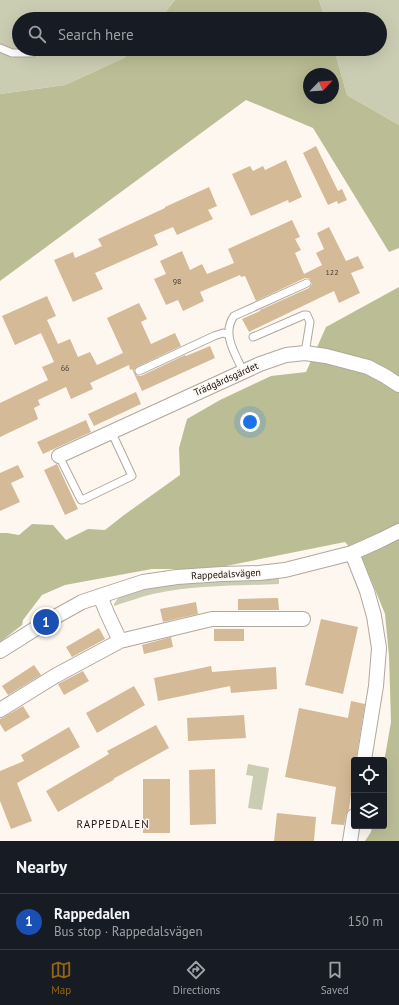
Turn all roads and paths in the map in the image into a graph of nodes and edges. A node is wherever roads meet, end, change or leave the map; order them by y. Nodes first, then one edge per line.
1 (0, 48) edge
2 (12, 53) edge
3 (307, 283) dead end
4 (229, 336) junction
5 (253, 337) dead end
6 (305, 354) junction
7 (139, 371) dead end
8 (243, 371) junction
9 (399, 385) edge
10 (112, 431) junction
11 (59, 456) joint
12 (399, 531) edge
13 (352, 553) junction
14 (100, 596) junction
15 (303, 620) dead end
16 (120, 641) junction
17 (0, 651) edge
18 (0, 710) edge
19 (364, 757) edge
20 (352, 829) edge
21 (350, 841) edge

1 - 2 lane
3 - 4 lane
4 - 7 lane
4 - 8 lane
5 - 6 lane
6 - 8 street, Trädgårdsgärdet
6 - 9 street, Trädgårdsgärdet
8 - 10 street, Trädgårdsgärdet
10 - 11 street, Trädgårdsgärdet
10 - 11 lane
12 - 13 street, Rappedalsvägen
13 - 14 street, Rappedalsvägen
13 - 19 street
14 - 16 street
14 - 17 street, Rappedalsvägen
15 - 16 street
16 - 18 street
20 - 21 street

